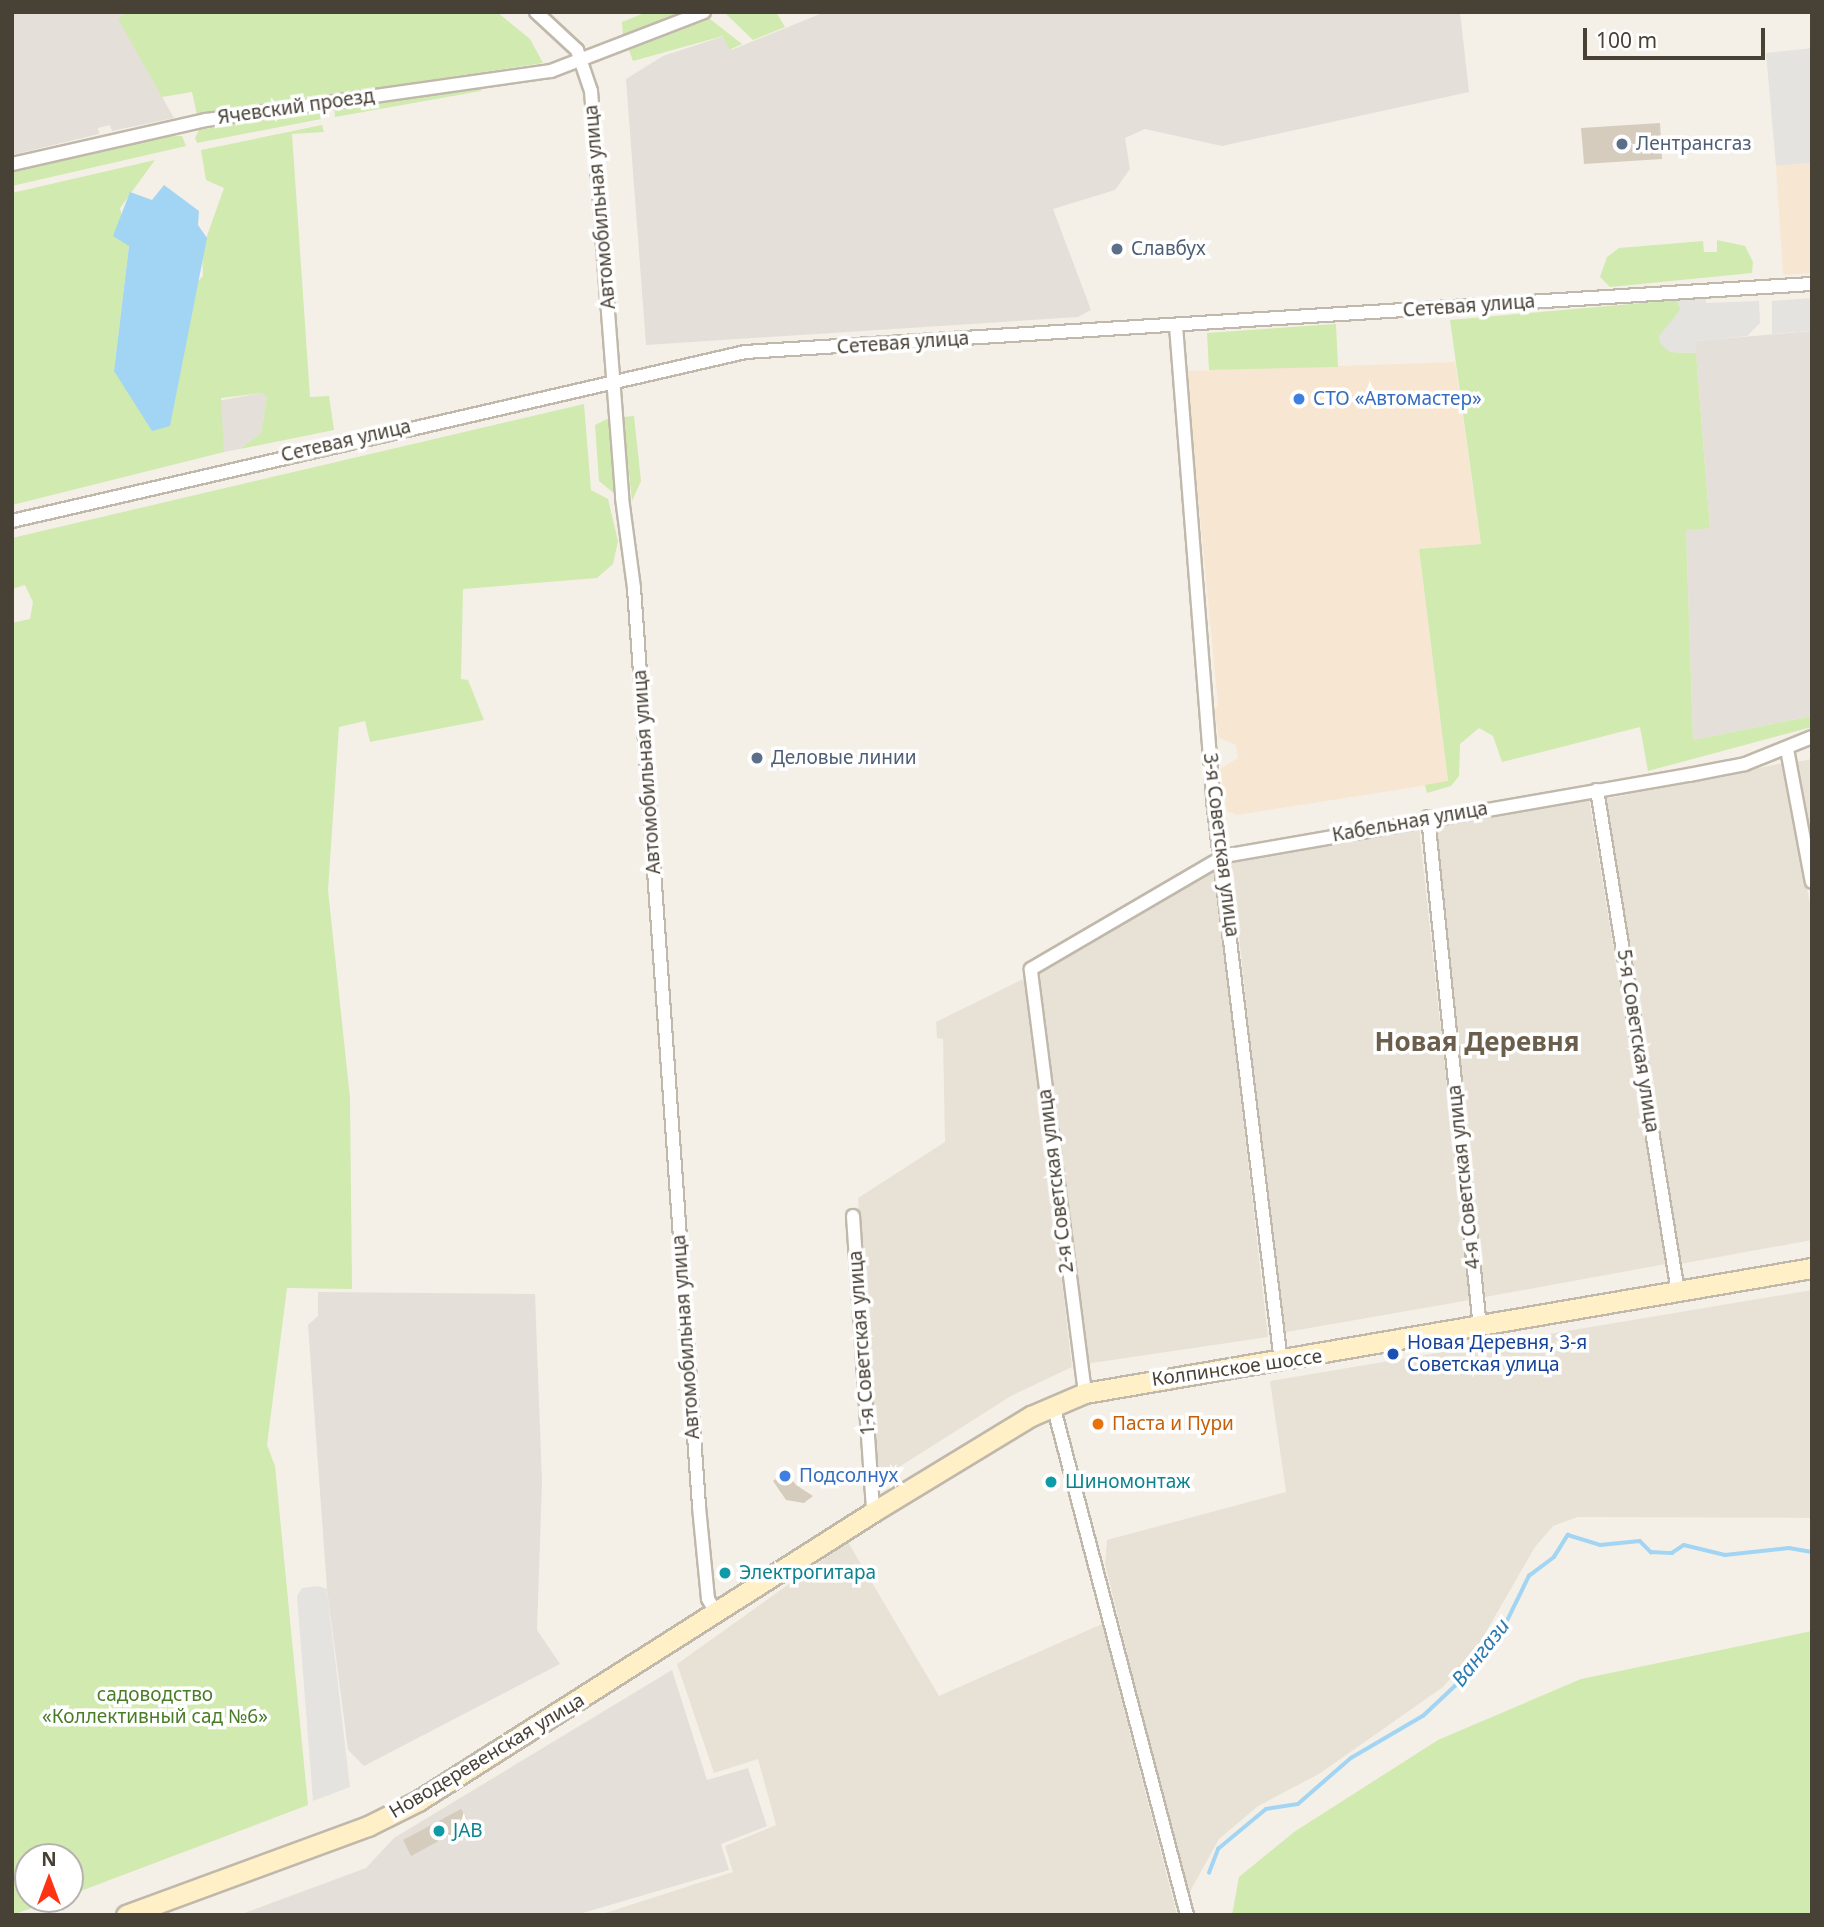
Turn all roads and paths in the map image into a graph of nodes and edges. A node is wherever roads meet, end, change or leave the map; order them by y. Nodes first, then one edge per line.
1 (536, 12) edge
2 (704, 12) edge
3 (581, 61) junction
4 (12, 164) edge
5 (1812, 284) edge
6 (1176, 326) junction
7 (614, 381) junction
8 (12, 521) edge
9 (1812, 737) edge
10 (1787, 749) junction
11 (1597, 790) junction
12 (1428, 817) junction
13 (1224, 856) junction
14 (1812, 882) edge
15 (1031, 969) joint
16 (853, 1216) dead end
17 (1812, 1268) edge
18 (1678, 1292) junction
19 (1480, 1328) junction
20 (1281, 1362) junction
21 (1085, 1393) junction
22 (1053, 1405) junction
23 (873, 1511) junction
24 (717, 1614) junction
25 (126, 1915) edge
26 (1187, 1915) edge

1 - 3 street
2 - 3 street
3 - 4 street, Ячевский проезд
3 - 7 street, Автомобильная улица
5 - 6 street, Сетевая улица
6 - 7 street, Сетевая улица
6 - 13 street, 3-я Советская улица
7 - 8 street, Сетевая улица
7 - 24 street, Автомобильная улица
9 - 10 street, Кабельная улица
10 - 11 street, Кабельная улица
10 - 14 street
11 - 12 street, Кабельная улица
11 - 18 street, 5-я Советская улица
12 - 13 street, Кабельная улица
12 - 19 street, 4-я Советская улица
13 - 15 street, Кабельная улица
13 - 20 street, 3-я Советская улица
15 - 21 street, 2-я Советская улица
16 - 23 street, 1-я Советская улица
17 - 18 main road, Колпинское шоссе
18 - 19 main road, Колпинское шоссе
19 - 20 main road, Колпинское шоссе
20 - 21 main road, Колпинское шоссе
21 - 22 main road, Колпинское шоссе
22 - 23 main road, Колпинское шоссе
22 - 26 street
23 - 24 main road, Колпинское шоссе
24 - 25 main road, Новодеревенская улица

